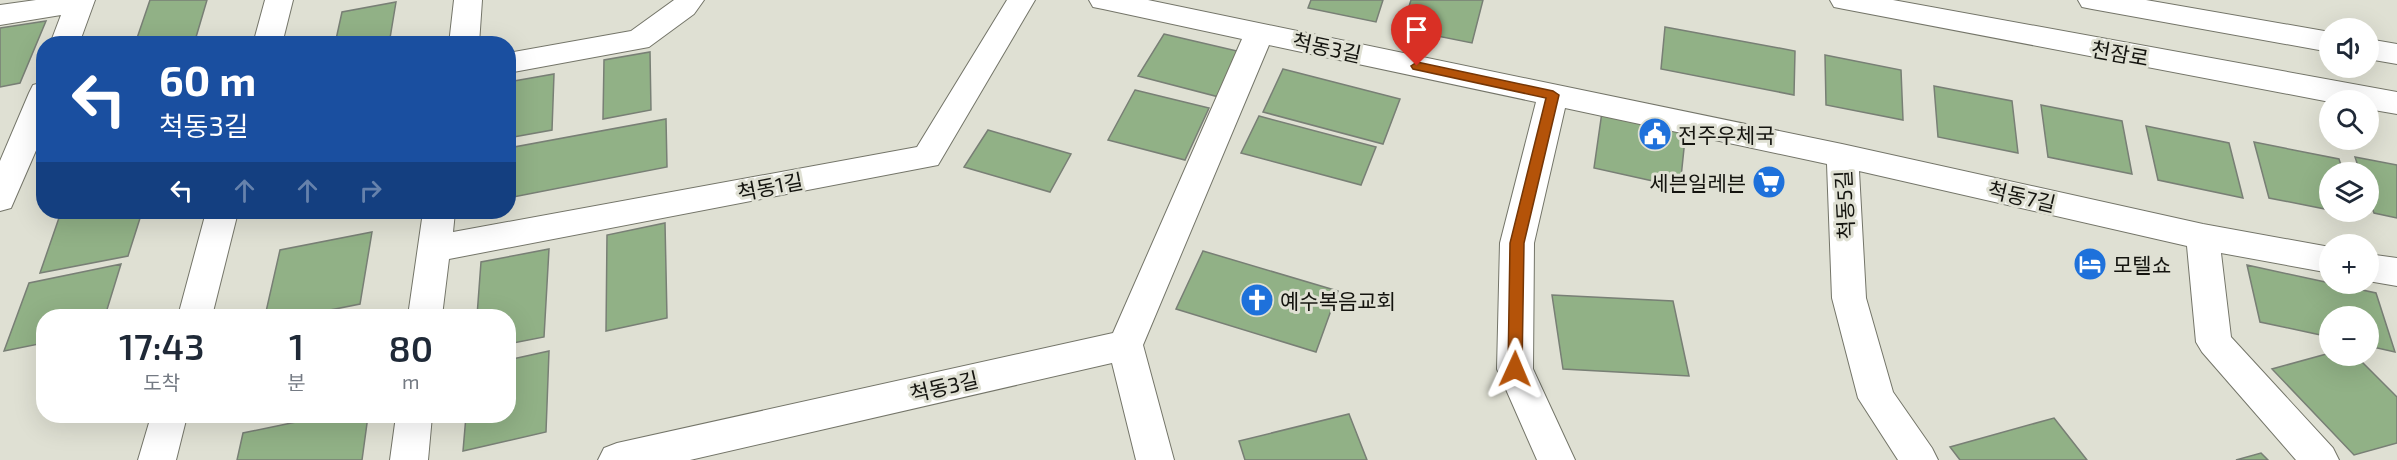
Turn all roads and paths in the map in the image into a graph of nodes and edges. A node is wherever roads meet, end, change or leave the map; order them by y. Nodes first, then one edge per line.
1 (279, 0) edge
2 (468, 0) edge
3 (690, 0) edge
4 (1021, 0) edge
5 (1103, 0) edge
6 (1844, 0) edge
7 (2092, 0) edge
8 (81, 2) edge
9 (0, 15) edge
10 (1259, 33) junction
11 (67, 36) edge
12 (269, 36) edge
13 (465, 36) edge
14 (2319, 40) edge
15 (2379, 51) edge
16 (2397, 54) edge
17 (516, 62) edge
18 (1553, 95) junction
19 (2397, 103) edge
20 (36, 112) edge
21 (36, 119) edge
22 (0, 125) edge
23 (1842, 156) junction
24 (0, 199) edge
25 (220, 219) edge
26 (438, 219) edge
27 (2203, 237) junction
28 (433, 249) junction
29 (2319, 258) edge
30 (2379, 269) edge
31 (2397, 272) edge
32 (197, 309) edge
33 (426, 309) edge
34 (1125, 345) junction
35 (167, 423) edge
36 (413, 423) edge
37 (157, 460) edge
38 (409, 460) edge
39 (617, 460) edge
40 (1155, 460) edge
41 (1556, 460) edge
42 (1919, 460) edge
43 (2320, 460) edge

1 - 12 street
2 - 13 street
3 - 17 street
4 - 28 street, 척동1길
5 - 10 street, 척동3길
6 - 19 street, 천잠로
7 - 14 street
8 - 9 street
8 - 11 street
10 - 18 street, 척동3길
10 - 34 street
15 - 16 street
18 - 23 street, 척동5길
18 - 41 street
20 - 22 street
21 - 24 street
23 - 27 street, 척동7길
23 - 42 street, 척동5길
25 - 32 street
26 - 28 street
27 - 29 street, 척동7길
27 - 43 street
28 - 33 street
30 - 31 street
34 - 39 street, 척동3길
34 - 40 street
35 - 37 street
36 - 38 street

